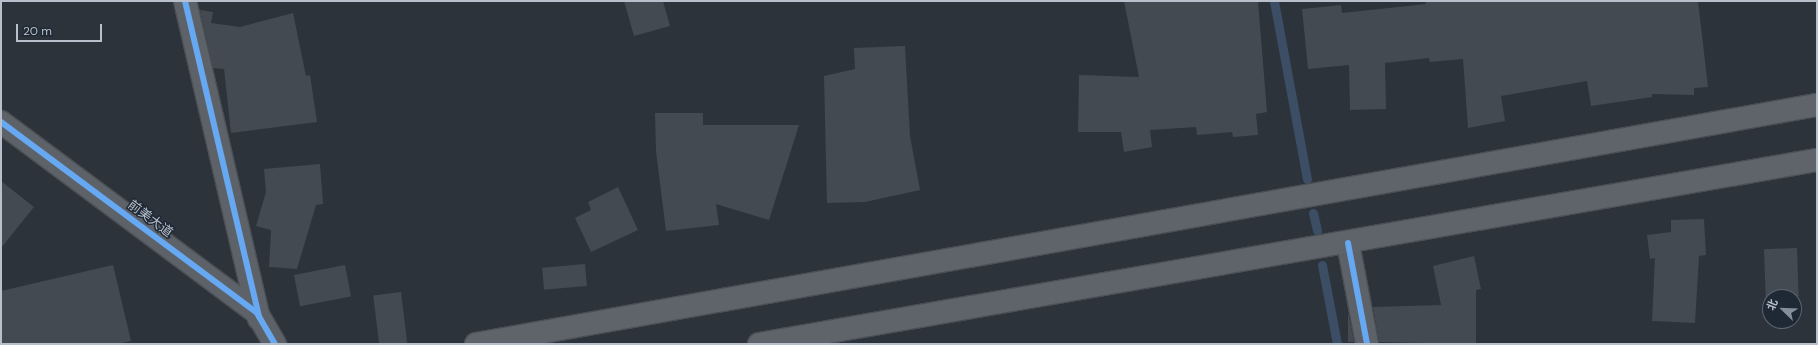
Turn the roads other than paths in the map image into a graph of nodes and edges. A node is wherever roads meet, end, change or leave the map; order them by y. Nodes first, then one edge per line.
1 (185, 1) edge
2 (1817, 105) edge
3 (1, 122) edge
4 (1817, 160) edge
5 (1348, 243) junction
6 (259, 318) junction
7 (275, 344) edge
8 (476, 344) edge
9 (759, 344) edge
10 (1367, 344) edge

1 - 6 street
2 - 8 main road
3 - 6 street, 前美大道
4 - 5 main road
5 - 9 main road
5 - 10 street
6 - 7 street, 前美大道

